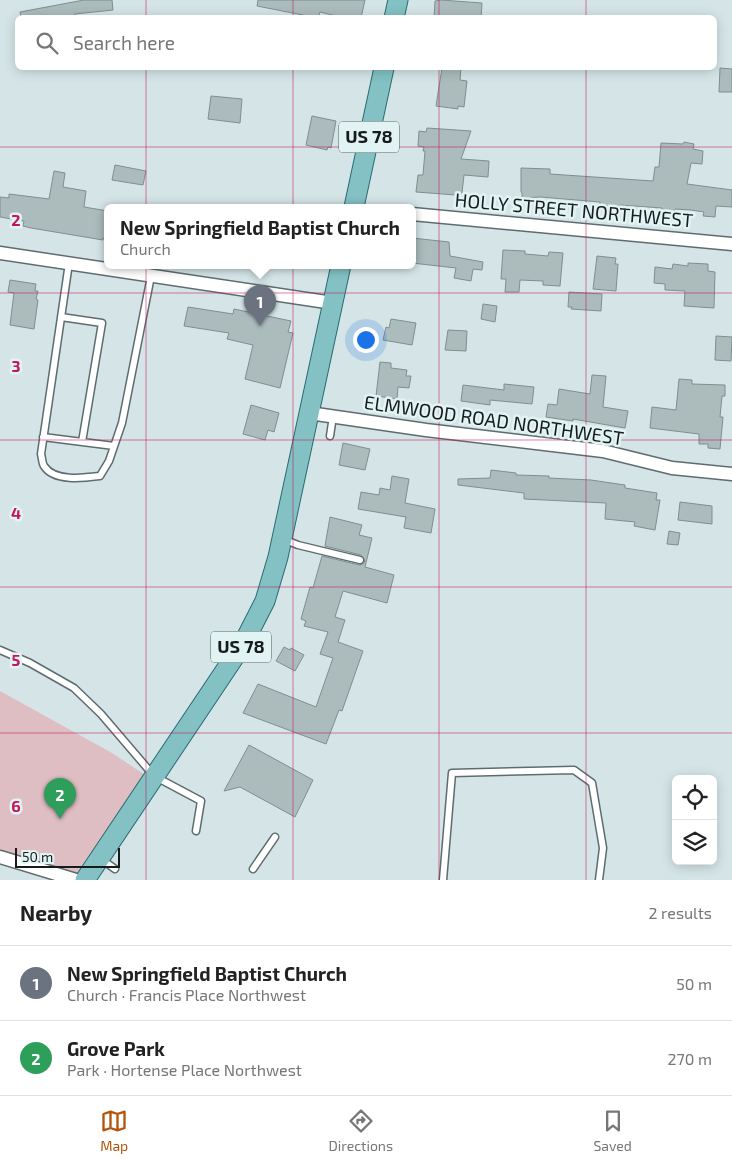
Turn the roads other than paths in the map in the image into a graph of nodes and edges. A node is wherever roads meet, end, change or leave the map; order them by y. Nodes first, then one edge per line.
1 (398, 0) edge
2 (395, 15) edge
3 (384, 70) edge
4 (358, 204) edge
5 (416, 214) edge
6 (732, 244) edge
7 (0, 253) edge
8 (69, 263) junction
9 (104, 268) edge
10 (107, 269) edge
11 (340, 269) edge
12 (152, 276) junction
13 (333, 303) junction
14 (61, 317) junction
15 (309, 412) junction
16 (333, 416) junction
17 (330, 436) dead end
18 (43, 437) junction
19 (82, 442) junction
20 (114, 446) junction
21 (732, 474) edge
22 (282, 539) junction
23 (360, 560) dead end
24 (0, 650) edge
25 (154, 776) junction
26 (196, 831) dead end
27 (275, 837) dead end
28 (0, 857) edge
29 (100, 858) junction
30 (115, 869) dead end
31 (253, 869) dead end
32 (76, 880) edge
33 (85, 880) edge
34 (443, 880) edge
35 (600, 880) edge

1 - 2 main road
3 - 4 main road, US 78
5 - 6 street, HOLLY STREET NORTHWEST
7 - 8 street
8 - 9 street
8 - 14 lane
10 - 12 street
11 - 13 main road, US 78
12 - 13 street
12 - 20 lane
13 - 15 main road, US 78
14 - 18 lane
14 - 19 lane
15 - 16 street, ELMWOOD ROAD NORTHWEST
15 - 22 main road, US 78
16 - 17 lane
16 - 21 street, ELMWOOD ROAD NORTHWEST
18 - 19 lane
18 - 20 lane
19 - 20 lane
22 - 23 lane
22 - 25 main road, US 78
24 - 25 lane
25 - 26 lane
25 - 29 main road, US 78
27 - 31 lane
28 - 32 street
29 - 30 lane
29 - 33 main road, US 78
34 - 35 lane

